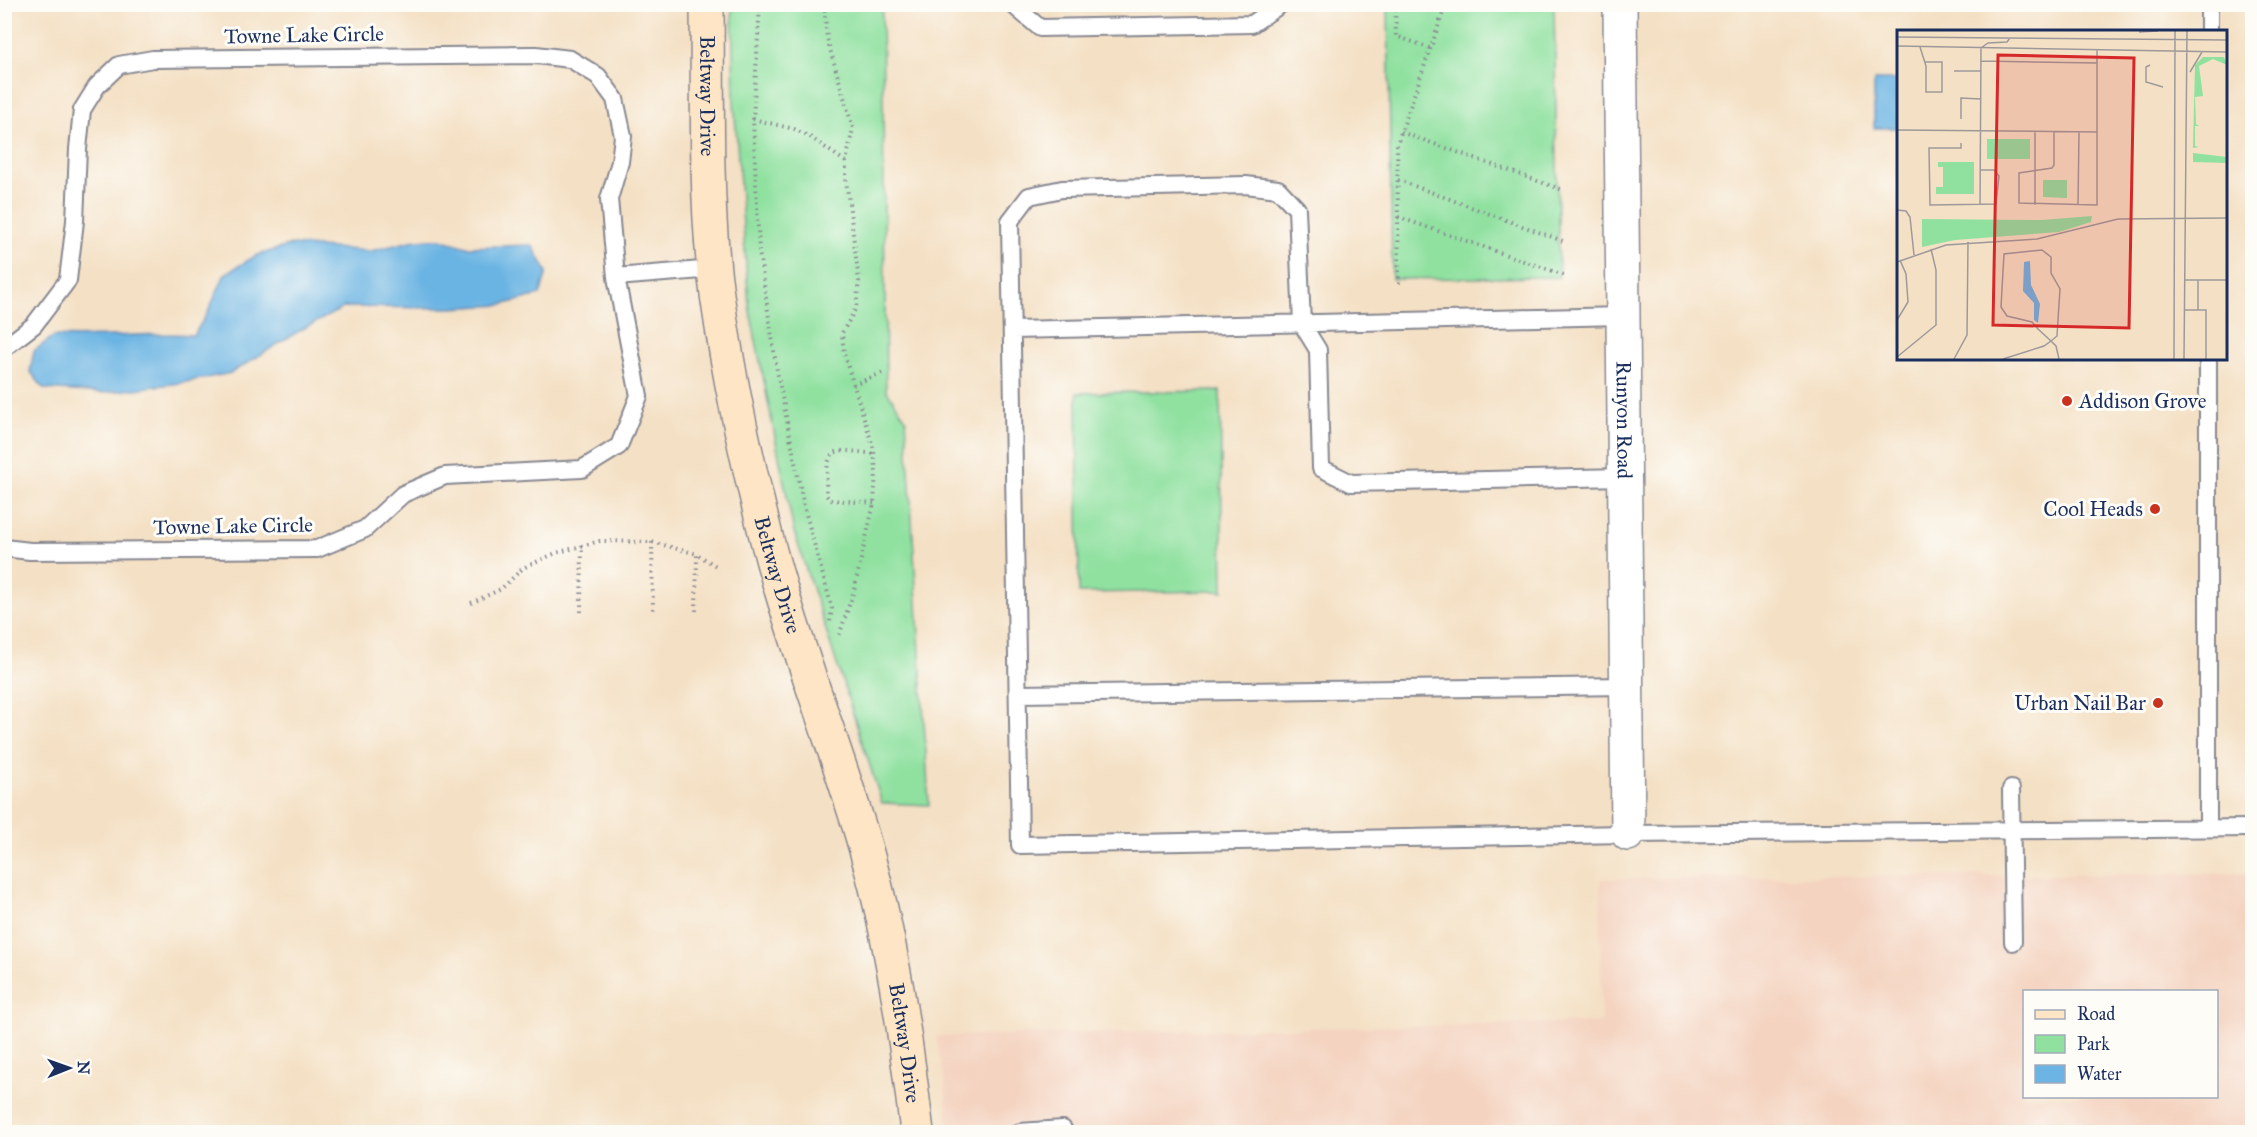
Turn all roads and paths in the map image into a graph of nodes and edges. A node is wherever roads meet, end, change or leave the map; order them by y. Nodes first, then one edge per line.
1 (707, 4) edge
2 (760, 4) edge
3 (824, 4) edge
4 (1012, 4) edge
5 (1281, 4) edge
6 (1395, 4) edge
7 (1446, 4) edge
8 (1554, 4) edge
9 (1620, 4) edge
10 (2209, 4) edge
11 (1561, 7) dead end
12 (2209, 30) edge
13 (1430, 48) junction
14 (753, 119) junction
15 (1401, 132) junction
16 (846, 162) junction
17 (1398, 180) junction
18 (1563, 190) dead end
19 (1398, 217) junction
20 (1563, 241) dead end
21 (714, 269) junction
22 (1563, 275) dead end
23 (616, 277) junction
24 (1399, 284) dead end
25 (1623, 316) junction
26 (1302, 324) junction
27 (1013, 330) junction
28 (4, 348) edge
29 (2208, 360) edge
30 (884, 372) dead end
31 (853, 385) junction
32 (875, 454) junction
33 (1625, 477) junction
34 (874, 503) junction
35 (652, 542) junction
36 (582, 544) junction
37 (4, 548) edge
38 (697, 554) junction
39 (716, 566) dead end
40 (471, 603) dead end
41 (832, 608) dead end
42 (653, 611) dead end
43 (696, 611) dead end
44 (581, 612) dead end
45 (837, 639) dead end
46 (1627, 686) junction
47 (1019, 694) junction
48 (2011, 789) dead end
49 (2208, 828) junction
50 (2253, 828) edge
51 (2011, 830) junction
52 (1628, 834) junction
53 (2013, 942) dead end
54 (1063, 1129) dead end
55 (916, 1132) edge
56 (1020, 1132) edge

1 - 21 street, Beltway Drive
2 - 14 path
3 - 16 path
4 - 5 lane
6 - 13 path
7 - 13 path
8 - 11 path
9 - 25 street, Runyon Road
10 - 12 lane
13 - 15 path
14 - 16 path
14 - 41 path
15 - 17 path
15 - 18 path
16 - 31 path
17 - 19 path
17 - 20 path
19 - 22 path
19 - 24 path
21 - 23 lane
21 - 55 street, Beltway Drive
23 - 28 lane, Towne Lake Circle
23 - 37 lane, Towne Lake Circle
25 - 26 lane
25 - 33 street, Runyon Road
26 - 27 lane
26 - 27 lane
26 - 33 lane
27 - 47 lane
29 - 49 lane
30 - 31 path
31 - 32 path
32 - 34 path
32 - 34 path
33 - 46 street, Runyon Road
34 - 45 path
35 - 36 path
35 - 38 path
35 - 42 path
36 - 40 path
36 - 44 path
38 - 39 path
38 - 43 path
46 - 47 lane
46 - 52 street, Runyon Road
47 - 52 lane
48 - 51 lane
49 - 50 lane
49 - 51 lane
51 - 52 lane
51 - 53 lane
54 - 56 lane

